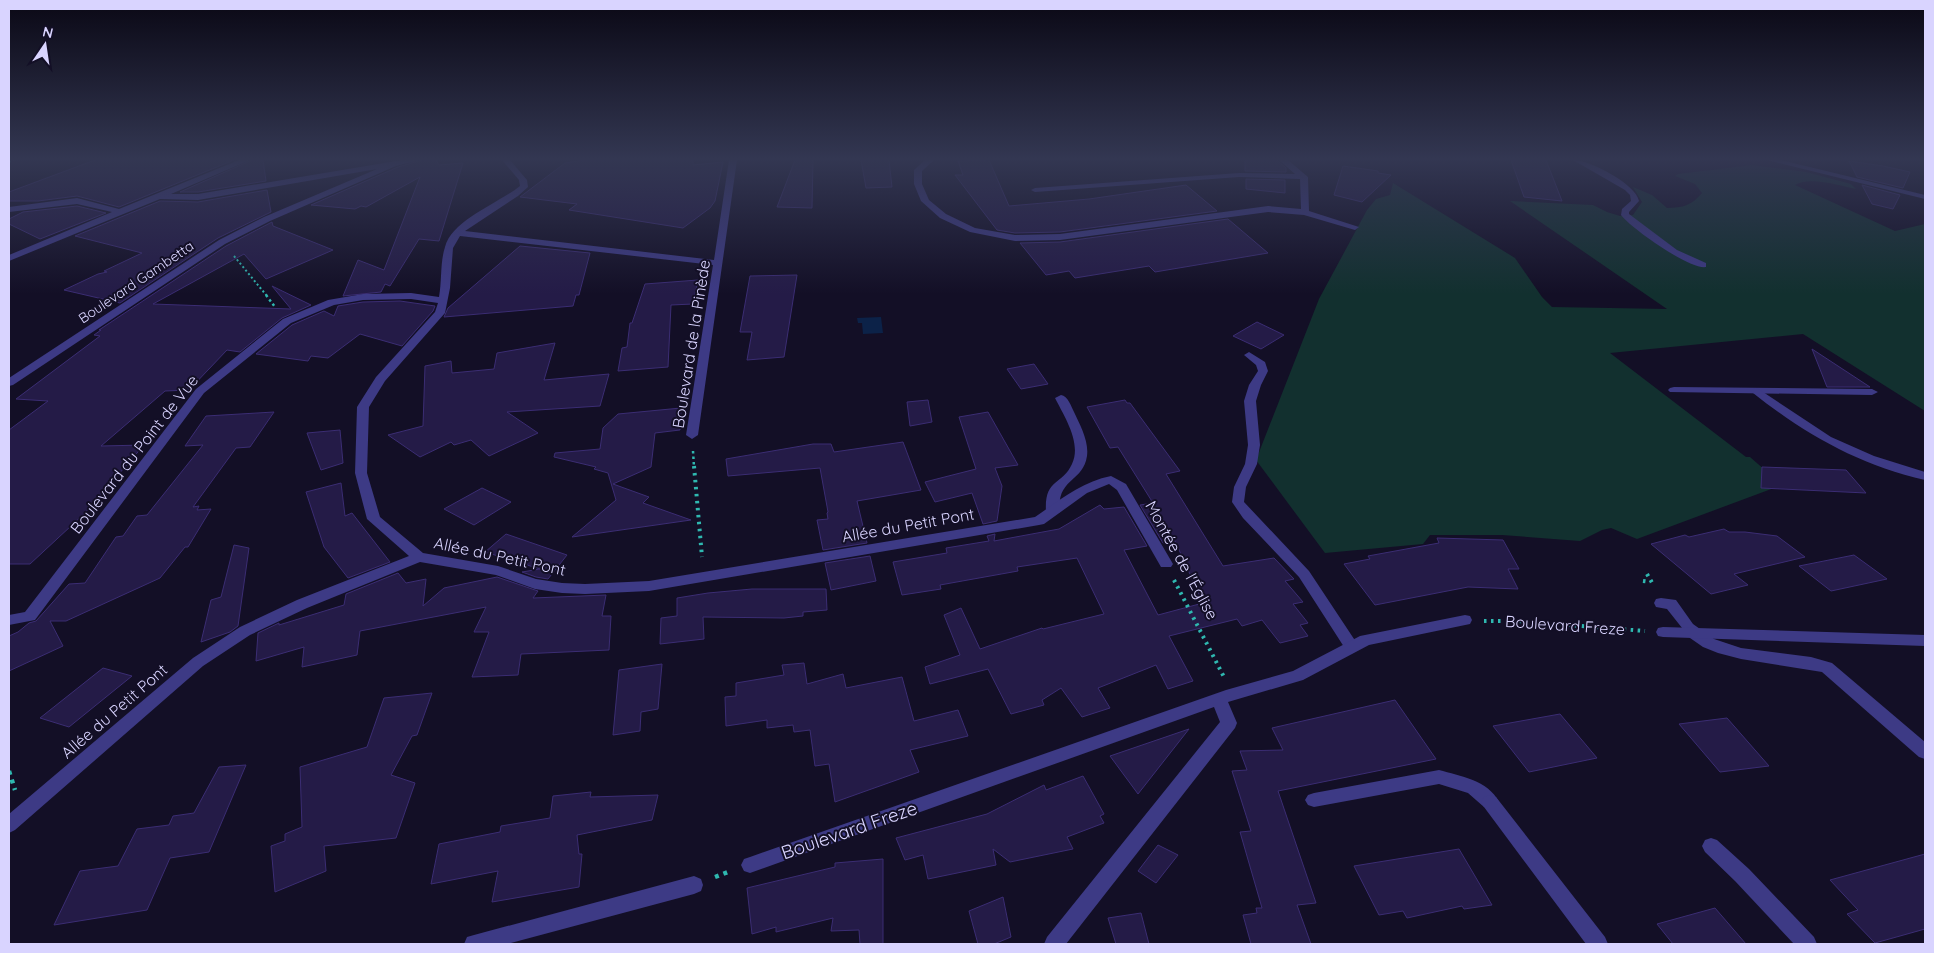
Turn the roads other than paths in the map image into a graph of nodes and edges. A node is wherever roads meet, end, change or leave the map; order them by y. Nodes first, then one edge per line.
1 (43, 204) edge
2 (93, 204) edge
3 (138, 204) edge
4 (300, 204) edge
5 (500, 204) edge
6 (727, 204) edge
7 (928, 204) edge
8 (1306, 204) edge
9 (1631, 204) edge
10 (9, 209) edge
11 (120, 212) junction
12 (1305, 212) junction
13 (1355, 228) dead end
14 (458, 233) junction
15 (9, 258) edge
16 (719, 263) junction
17 (1702, 265) dead end
18 (444, 302) junction
19 (1249, 355) dead end
20 (9, 383) edge
21 (1674, 390) dead end
22 (1757, 391) junction
23 (1872, 392) dead end
24 (1061, 398) dead end
25 (692, 434) road end
26 (1925, 476) edge
27 (1111, 480) joint
28 (1053, 512) junction
29 (419, 557) junction
30 (1166, 564) road end
31 (1661, 603) dead end
32 (9, 620) edge
33 (1465, 620) road end
34 (1663, 632) road end
35 (1694, 633) junction
36 (1925, 641) edge
37 (1351, 646) junction
38 (1219, 699) junction
39 (1925, 752) edge
40 (1314, 800) dead end
41 (9, 825) edge
42 (1711, 846) dead end
43 (750, 864) road end
44 (694, 885) road end
45 (474, 944) edge
46 (1054, 944) edge
47 (1598, 944) edge
48 (1807, 944) edge

1 - 10 street
2 - 11 street
3 - 11 street
4 - 20 street, Boulevard Gambetta
5 - 14 street
6 - 16 street, Boulevard de la Pinède
7 - 12 street
8 - 12 street
9 - 17 street
11 - 15 street
12 - 13 street
14 - 16 street
14 - 18 street
16 - 25 street, Boulevard de la Pinède
18 - 29 street
18 - 32 street, Boulevard du Point de Vue
19 - 37 street
21 - 22 street
22 - 23 street
22 - 26 street
24 - 28 street
27 - 28 street, Allée du Petit Pont
27 - 30 street, Montée de l'Église
28 - 29 street, Allée du Petit Pont
29 - 41 street, Allée du Petit Pont
31 - 35 street
33 - 37 street, Boulevard Freze
34 - 35 street
35 - 36 street
35 - 39 street
37 - 38 street, Boulevard Freze
38 - 43 street, Boulevard Freze
38 - 46 street
40 - 47 street
42 - 48 street
44 - 45 street

